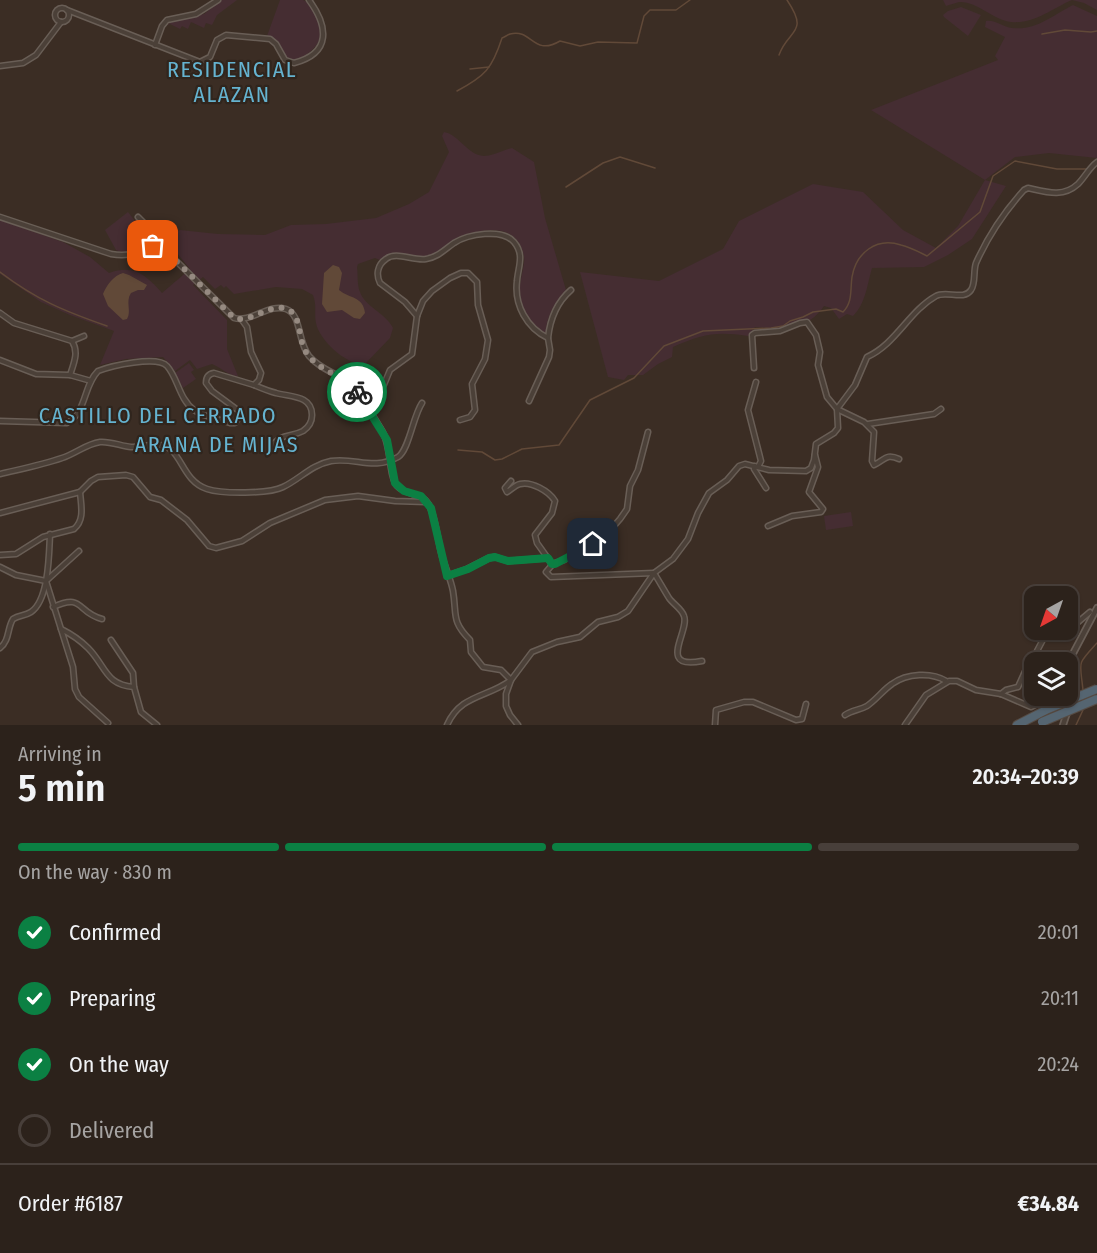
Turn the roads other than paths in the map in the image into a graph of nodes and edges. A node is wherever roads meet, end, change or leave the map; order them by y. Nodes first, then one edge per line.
1 (218, 0) edge
2 (309, 0) edge
3 (67, 10) junction
4 (80, 14) junction
5 (69, 17) junction
6 (56, 19) junction
7 (61, 22) junction
8 (54, 30) junction
9 (155, 45) junction
10 (0, 66) edge
11 (1097, 162) edge
12 (0, 217) edge
13 (161, 233) junction
14 (157, 242) junction
15 (167, 242) junction
16 (178, 262) junction
17 (571, 290) dead end
18 (0, 313) edge
19 (417, 316) junction
20 (241, 320) junction
21 (84, 336) dead end
22 (548, 338) junction
23 (72, 341) junction
24 (0, 360) edge
25 (754, 368) dead end
26 (70, 375) junction
27 (91, 381) junction
28 (756, 382) dead end
29 (254, 385) junction
30 (352, 386) junction
31 (529, 401) dead end
32 (422, 403) dead end
33 (837, 409) junction
34 (941, 409) dead end
35 (460, 420) dead end
36 (0, 421) edge
37 (867, 424) junction
38 (648, 432) dead end
39 (271, 447) dead end
40 (815, 454) junction
41 (391, 459) junction
42 (899, 459) dead end
43 (757, 467) junction
44 (0, 474) edge
45 (511, 481) dead end
46 (766, 488) dead end
47 (80, 492) junction
48 (427, 502) junction
49 (0, 513) edge
50 (768, 526) dead end
51 (50, 534) junction
52 (79, 551) dead end
53 (0, 555) edge
54 (548, 558) junction
55 (552, 564) junction
56 (1, 570) edge
57 (654, 573) junction
58 (447, 576) junction
59 (46, 581) junction
60 (53, 607) junction
61 (1097, 608) edge
62 (1090, 612) dead end
63 (102, 620) dead end
64 (1078, 622) edge
65 (61, 629) junction
66 (111, 640) dead end
67 (1043, 640) edge
68 (0, 648) edge
69 (1037, 651) dead end
70 (1074, 652) edge
71 (702, 661) dead end
72 (1024, 675) edge
73 (511, 680) junction
74 (946, 681) junction
75 (134, 687) junction
76 (1097, 689) edge
77 (1001, 694) junction
78 (1097, 699) edge
79 (806, 704) dead end
80 (1024, 704) edge
81 (1068, 706) edge
82 (845, 715) dead end
83 (108, 723) dead end
84 (1039, 723) edge
85 (157, 725) edge
86 (447, 725) edge
87 (518, 725) edge
88 (715, 725) edge
89 (905, 725) edge
90 (1017, 725) edge
91 (1063, 725) edge

1 - 9 street
2 - 9 street
3 - 4 street
3 - 5 street
3 - 6 street
4 - 5 street
4 - 9 street
5 - 7 street
6 - 7 street
6 - 8 street
7 - 8 street
8 - 10 street
11 - 33 street
12 - 14 street
13 - 14 street
13 - 14 street
13 - 15 street
14 - 15 street
14 - 16 street
15 - 16 street
16 - 20 street
17 - 22 street
18 - 23 street
19 - 22 street
19 - 30 street
19 - 35 street
20 - 29 street
20 - 30 street
21 - 23 street
22 - 31 street
23 - 26 street
24 - 26 street
25 - 33 street
26 - 27 street
27 - 29 street
27 - 36 street
28 - 43 street
29 - 39 street
30 - 41 street
32 - 41 street
33 - 37 street
33 - 40 street
34 - 37 street
37 - 42 street
38 - 55 street
40 - 43 street
40 - 50 street
41 - 44 street
41 - 48 street
43 - 46 street
43 - 57 street
45 - 54 street
47 - 48 street
47 - 49 street
47 - 51 street
48 - 58 street
51 - 53 street
51 - 59 street
52 - 59 street
54 - 55 street
54 - 58 street
55 - 57 street
56 - 59 street
57 - 71 street
57 - 73 street
58 - 73 street
59 - 60 street
59 - 68 street
60 - 63 street
60 - 65 street
61 - 70 street
62 - 64 street
65 - 75 street
65 - 83 street
66 - 75 street
67 - 69 street
72 - 77 street
73 - 86 street
73 - 87 street
74 - 77 street
74 - 82 street
74 - 89 street
75 - 85 street
76 - 90 highway, bridge
77 - 80 street
78 - 84 highway, bridge
79 - 88 street
81 - 91 street

